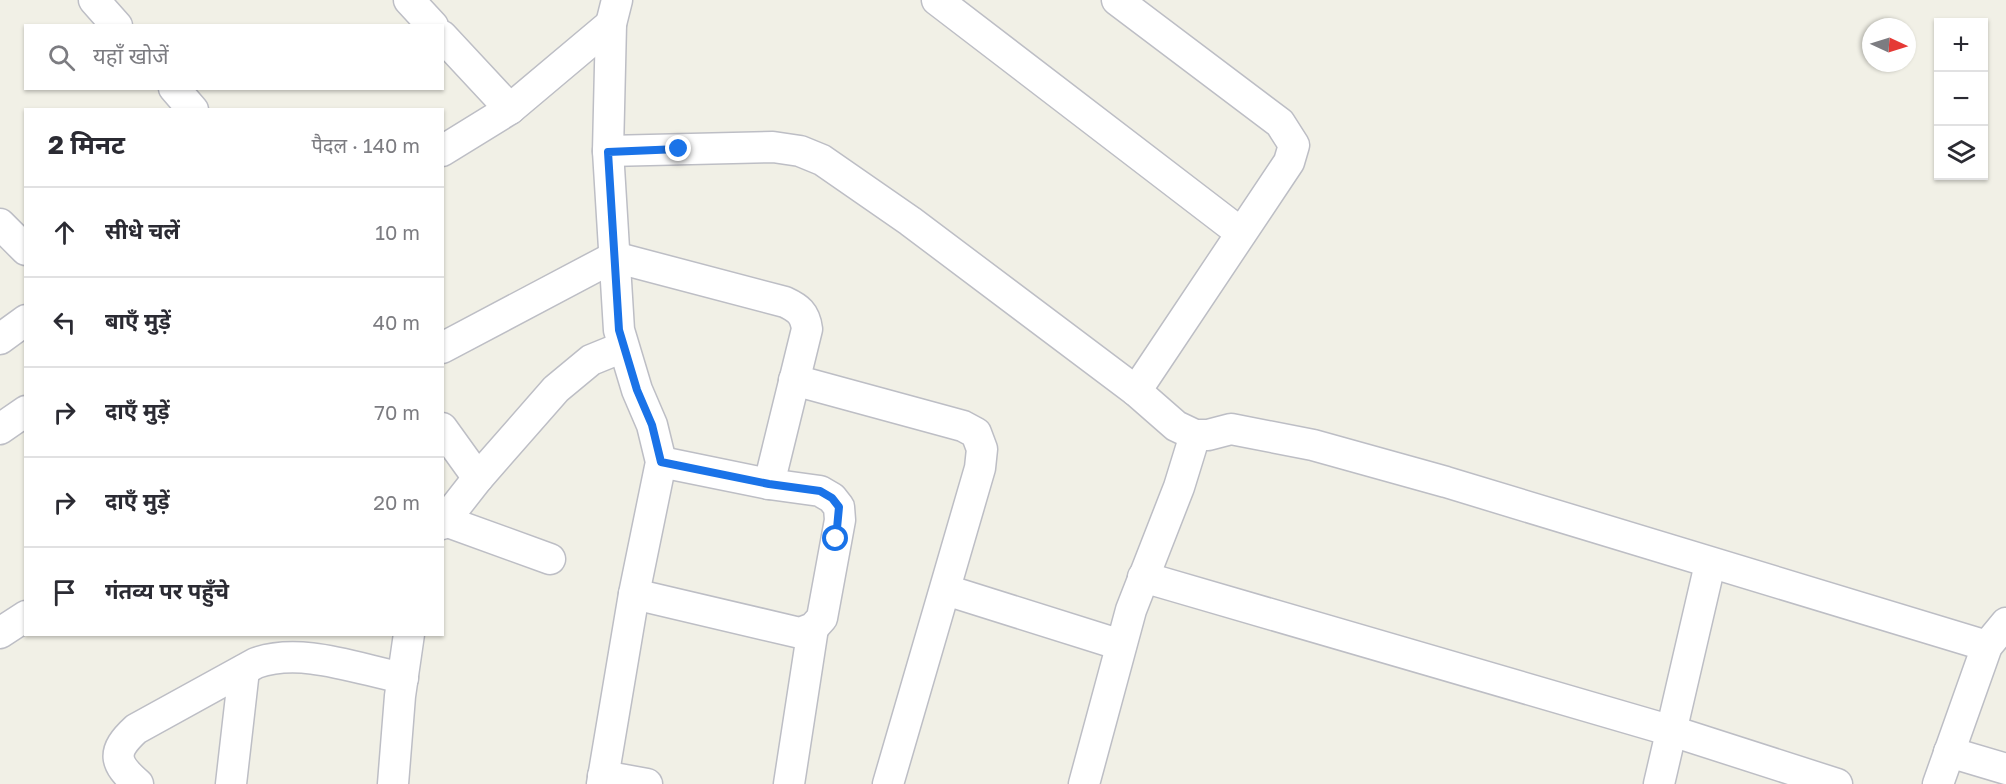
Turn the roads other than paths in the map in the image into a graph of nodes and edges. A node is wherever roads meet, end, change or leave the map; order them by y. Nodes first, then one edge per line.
1 (94, 0) edge
2 (409, 0) edge
3 (937, 0) edge
4 (1117, 0) edge
5 (614, 12) edge
6 (115, 24) edge
7 (431, 24) edge
8 (444, 38) edge
9 (176, 90) edge
10 (191, 108) edge
11 (510, 109) junction
12 (444, 151) edge
13 (608, 152) junction
14 (0, 224) edge
15 (1241, 233) junction
16 (24, 248) edge
17 (614, 257) junction
18 (24, 321) edge
19 (0, 339) edge
20 (444, 347) edge
21 (623, 347) junction
22 (794, 380) junction
23 (1136, 391) junction
24 (24, 412) edge
25 (0, 429) edge
26 (444, 431) edge
27 (1195, 435) junction
28 (661, 462) junction
29 (478, 478) junction
30 (769, 484) junction
31 (444, 523) edge
32 (550, 558) dead end
33 (1710, 564) junction
34 (1143, 578) junction
35 (946, 590) junction
36 (634, 594) junction
37 (24, 617) edge
38 (2006, 623) edge
39 (813, 628) junction
40 (0, 633) edge
41 (409, 636) edge
42 (1120, 645) junction
43 (1987, 646) junction
44 (244, 670) junction
45 (403, 678) junction
46 (1672, 731) junction
47 (1949, 753) junction
48 (2006, 769) edge
49 (602, 780) edge
50 (1090, 783) edge
51 (138, 784) edge
52 (231, 784) edge
53 (393, 784) edge
54 (647, 784) edge
55 (789, 784) edge
56 (888, 784) edge
57 (1659, 784) edge
58 (1837, 784) edge
59 (1938, 784) edge

1 - 6 street
2 - 7 street
3 - 15 street
4 - 15 street
5 - 11 street
5 - 13 street
8 - 11 street
9 - 10 street
11 - 12 street
13 - 17 street
13 - 23 street
14 - 16 street
15 - 23 street
17 - 20 street
17 - 21 street
17 - 22 street
18 - 19 street
21 - 28 street
21 - 29 street
22 - 30 street
22 - 35 street
23 - 27 street
24 - 25 street
26 - 29 street
27 - 33 street
27 - 34 street
28 - 30 street
28 - 36 street
29 - 31 street
30 - 39 street
31 - 32 street
33 - 43 street
33 - 46 street
34 - 42 street
34 - 46 street
35 - 42 street
35 - 56 street
36 - 39 street
36 - 49 street
37 - 40 street
38 - 43 street
39 - 55 street
41 - 45 street
42 - 50 street
43 - 47 street
44 - 45 street
44 - 51 street
44 - 52 street
45 - 53 street
46 - 57 street
46 - 58 street
47 - 48 street
47 - 59 street
49 - 54 street

